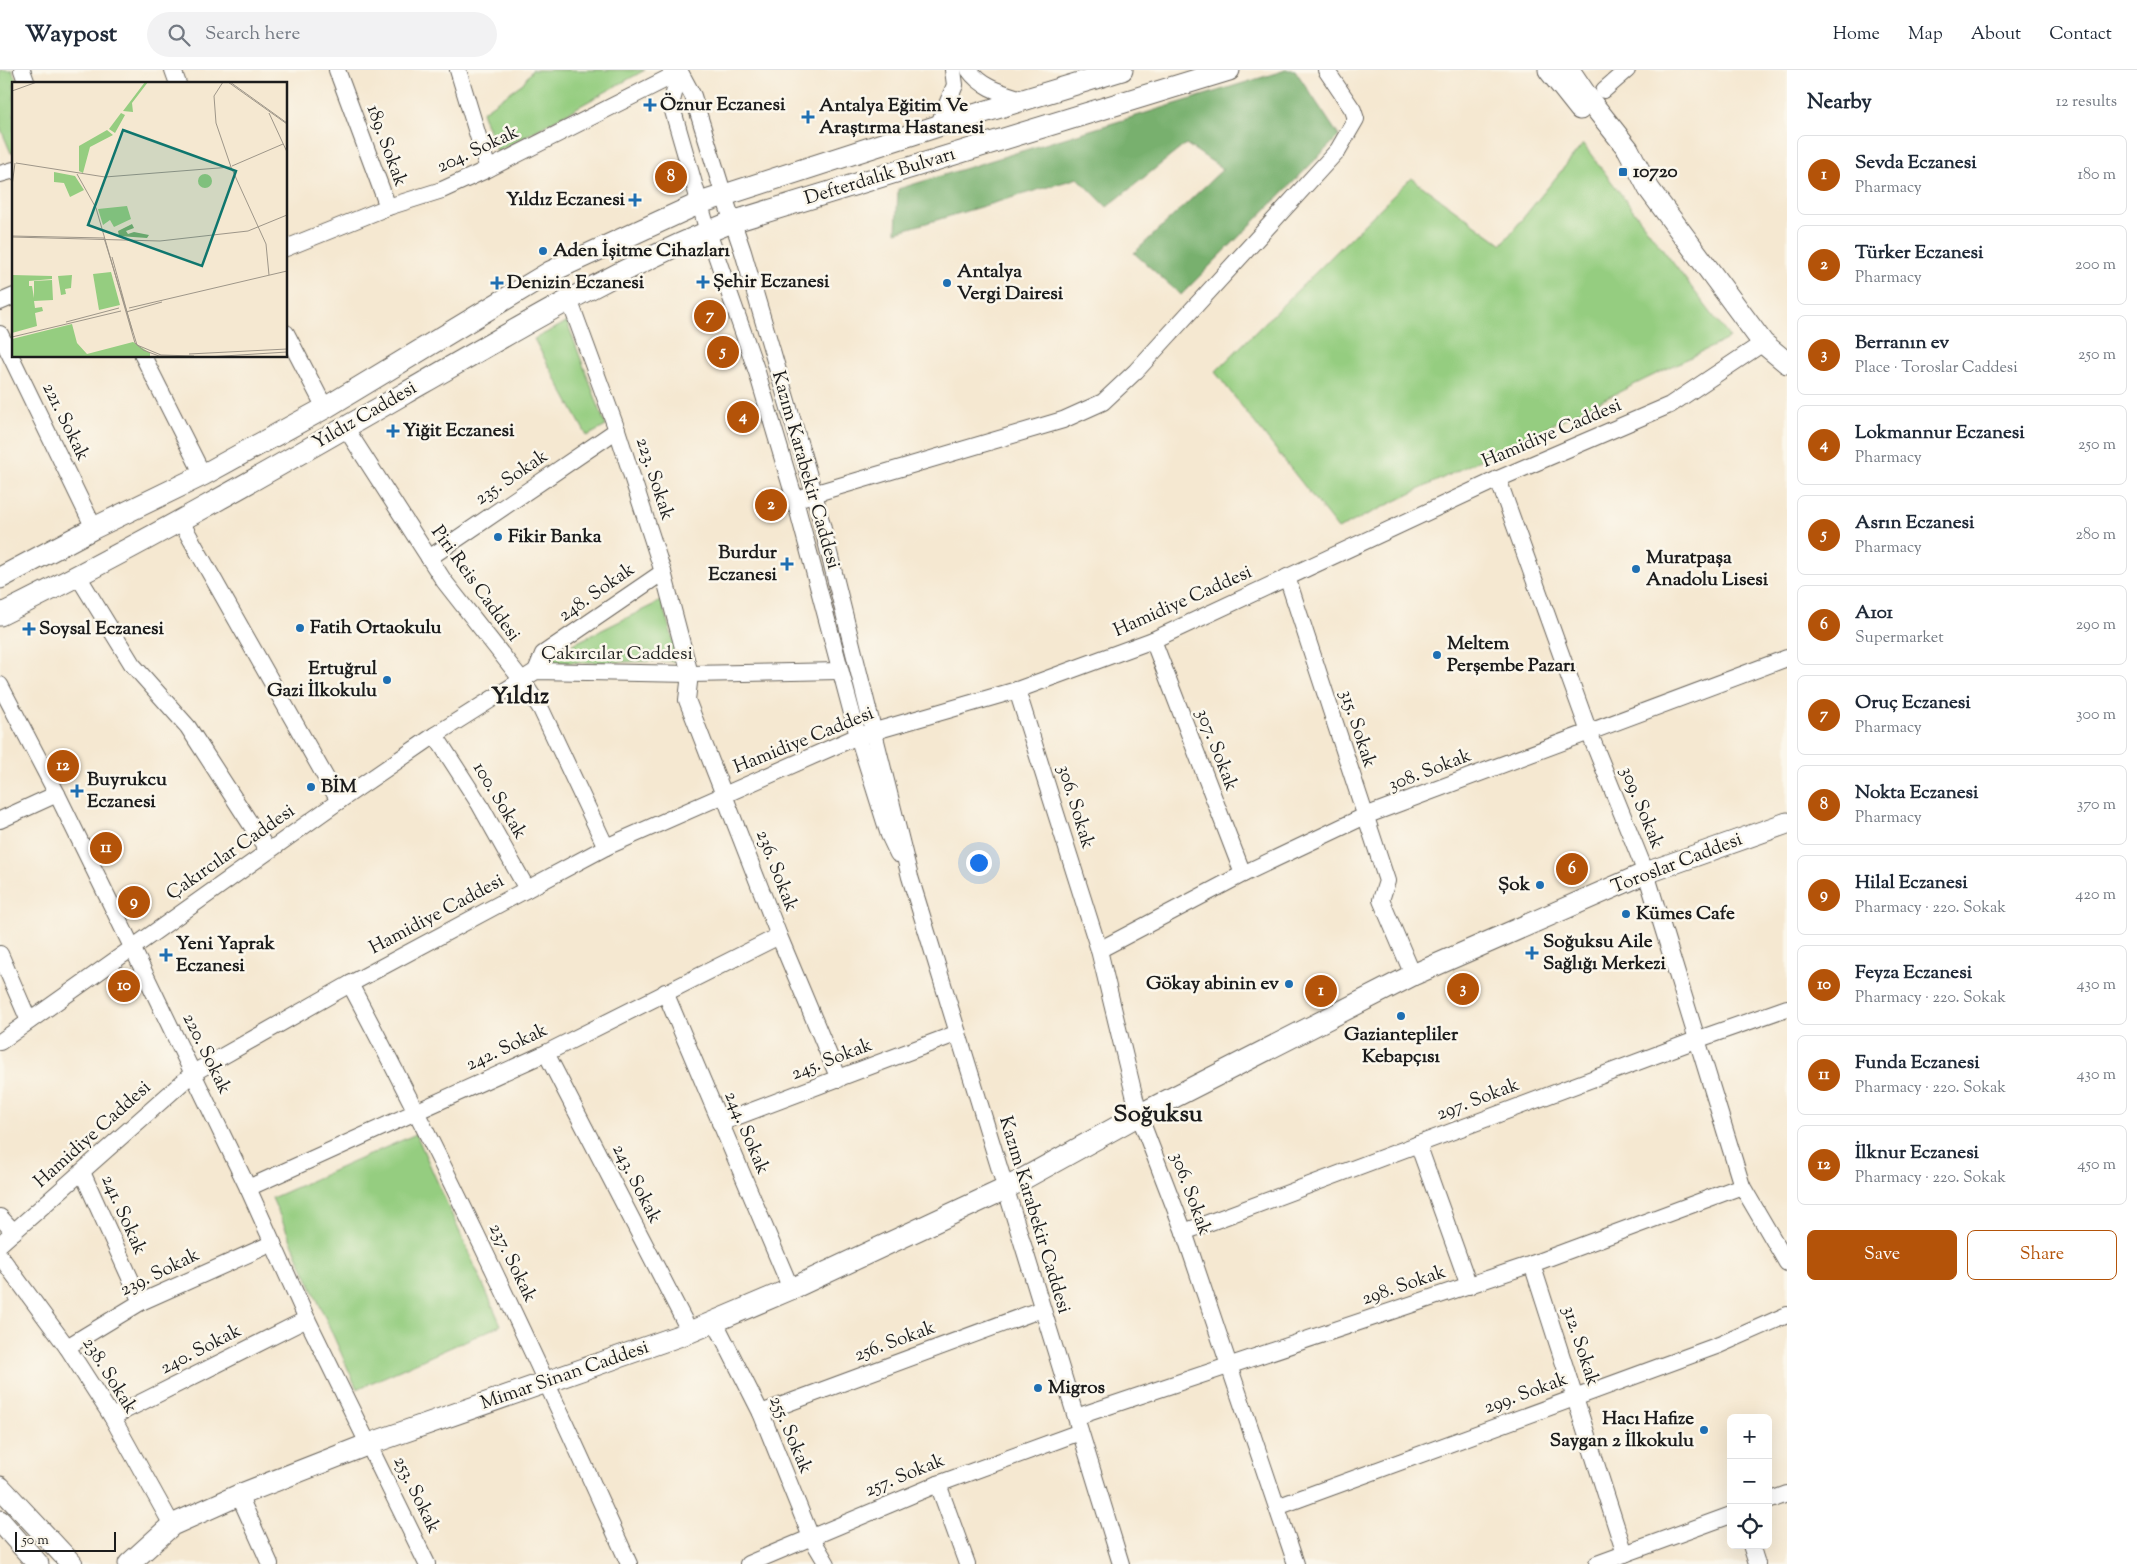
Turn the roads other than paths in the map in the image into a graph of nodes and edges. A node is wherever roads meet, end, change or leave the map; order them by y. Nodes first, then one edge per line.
1 (22, 70) edge
2 (173, 70) edge
3 (337, 70) edge
4 (458, 70) edge
5 (953, 70) edge
6 (968, 70) edge
7 (1122, 70) edge
8 (1229, 70) edge
9 (1326, 70) edge
10 (1549, 70) edge
11 (1569, 70) edge
12 (1627, 70) edge
13 (680, 71) edge
14 (26, 82) edge
15 (177, 82) edge
16 (1604, 90) dead end
17 (1025, 100) junction
18 (938, 126) junction
19 (488, 169) junction
20 (1649, 189) junction
21 (724, 196) junction
22 (700, 203) junction
23 (388, 207) junction
24 (732, 222) junction
25 (708, 232) junction
26 (288, 247) edge
27 (12, 297) edge
28 (569, 299) junction
29 (0, 302) edge
30 (0, 334) edge
31 (288, 338) edge
32 (1764, 342) junction
33 (144, 358) edge
34 (1787, 363) edge
35 (325, 408) junction
36 (345, 427) junction
37 (617, 430) junction
38 (203, 474) junction
39 (1498, 479) junction
40 (814, 493) junction
41 (795, 500) junction
42 (180, 520) junction
43 (94, 528) junction
44 (429, 558) junction
45 (663, 572) junction
46 (78, 576) junction
47 (1287, 577) junction
48 (0, 578) edge
49 (0, 615) edge
50 (1153, 640) junction
51 (1787, 658) edge
52 (536, 671) junction
53 (839, 671) junction
54 (690, 674) junction
55 (521, 679) junction
56 (0, 685) edge
57 (1017, 690) junction
58 (875, 731) junction
59 (1589, 732) junction
60 (435, 735) junction
61 (858, 736) junction
62 (57, 794) junction
63 (726, 795) junction
64 (339, 801) junction
65 (1365, 816) junction
66 (0, 820) edge
67 (1787, 823) edge
68 (606, 847) junction
69 (268, 851) junction
70 (1646, 873) junction
71 (1242, 874) junction
72 (910, 877) junction
73 (527, 889) junction
74 (779, 936) junction
75 (132, 947) junction
76 (1099, 950) junction
77 (0, 954) edge
78 (1413, 975) junction
79 (350, 984) junction
80 (665, 992) junction
81 (1787, 1008) edge
82 (29, 1022) junction
83 (958, 1033) junction
84 (1696, 1040) junction
85 (0, 1042) edge
86 (546, 1053) junction
87 (193, 1072) junction
88 (839, 1079) junction
89 (418, 1111) junction
90 (1139, 1115) junction
91 (720, 1123) junction
92 (1418, 1144) junction
93 (82, 1172) junction
94 (1742, 1186) junction
95 (248, 1188) junction
96 (1005, 1188) junction
97 (0, 1217) edge
98 (14, 1232) junction
99 (1184, 1232) junction
100 (273, 1243) junction
101 (0, 1244) edge
102 (0, 1256) edge
103 (1787, 1263) edge
104 (1532, 1264) junction
105 (1468, 1286) junction
106 (791, 1289) junction
107 (141, 1302) junction
108 (1042, 1309) junction
109 (1787, 1315) edge
110 (307, 1319) junction
111 (716, 1322) junction
112 (690, 1332) junction
113 (67, 1347) junction
114 (1229, 1366) junction
115 (547, 1383) junction
116 (1576, 1398) junction
117 (761, 1413) junction
118 (112, 1417) junction
119 (1078, 1425) junction
120 (368, 1444) junction
121 (938, 1484) junction
122 (0, 1487) edge
123 (1787, 1494) edge
124 (239, 1495) junction
125 (1772, 1500) edge
126 (1277, 1507) junction
127 (1727, 1516) edge
128 (172, 1525) junction
129 (2, 1527) edge
130 (811, 1537) junction
131 (1752, 1549) edge
132 (1625, 1554) junction
133 (38, 1564) edge
134 (72, 1564) edge
135 (129, 1564) edge
136 (270, 1564) edge
137 (427, 1564) edge
138 (629, 1564) edge
139 (748, 1564) edge
140 (827, 1564) edge
141 (966, 1564) edge
142 (1121, 1564) edge
143 (1296, 1564) edge
144 (1597, 1564) edge
145 (1758, 1564) edge

1 - 14 street
2 - 15 street
3 - 23 street, 189. Sokak
4 - 19 street
5 - 18 street
6 - 17 street
7 - 17 main road, Defterdalık Bulvarı
8 - 24 main road, Defterdalık Bulvarı
9 - 40 street
10 - 20 main road
11 - 20 main road
12 - 16 street
13 - 19 street, 204. Sokak
13 - 21 street, Kazım Karabekir Caddesi
13 - 22 street, Kazım Karabekir Caddesi
17 - 18 main road, Defterdalık Bulvarı
18 - 21 main road, Defterdalık Bulvarı
19 - 23 street, 204. Sokak
20 - 32 main road
21 - 22 main road, Yıldız Caddesi
21 - 24 street, Kazım Karabekir Caddesi
22 - 25 street, Kazım Karabekir Caddesi
22 - 35 main road, Yıldız Caddesi
23 - 26 street, 204. Sokak
24 - 25 main road, Yıldız Caddesi
24 - 40 street, Kazım Karabekir Caddesi
25 - 28 main road, Yıldız Caddesi
25 - 41 street, Kazım Karabekir Caddesi
27 - 29 street
28 - 36 main road, Yıldız Caddesi
28 - 37 street, 223. Sokak
30 - 43 street, 221. Sokak
31 - 35 street
32 - 34 main road
32 - 39 street, Hamidiye Caddesi
33 - 38 street
35 - 38 main road, Yıldız Caddesi
36 - 42 main road, Yıldız Caddesi
36 - 44 street, Piri Reis Caddesi
37 - 44 street, 235. Sokak
37 - 45 street, 223. Sokak
38 - 43 main road, Yıldız Caddesi
39 - 47 street, Hamidiye Caddesi
39 - 59 street, 309. Sokak
40 - 41 street
40 - 58 street, Kazım Karabekir Caddesi
41 - 53 street, Kazım Karabekir Caddesi
42 - 46 main road, Yıldız Caddesi
42 - 64 street
43 - 48 main road, Yıldız Caddesi
44 - 55 street, Piri Reis Caddesi
45 - 52 street, 248. Sokak
45 - 54 street, 223. Sokak
46 - 49 main road, Yıldız Caddesi
46 - 69 street
47 - 50 street, Hamidiye Caddesi
47 - 65 street, 315. Sokak
50 - 57 street, Hamidiye Caddesi
50 - 71 street, 307. Sokak
51 - 59 street, 308. Sokak
52 - 54 street, Çakırcılar Caddesi
52 - 55 street, Çakırcılar Caddesi
53 - 54 street, Çakırcılar Caddesi
53 - 61 street, Kazım Karabekir Caddesi
54 - 63 street, 236. Sokak
55 - 60 street, Çakırcılar Caddesi
55 - 68 street, Piri Reis Caddesi
56 - 62 street, 220. Sokak
57 - 58 street, Hamidiye Caddesi
57 - 76 street, 306. Sokak
58 - 61 street, Hamidiye Caddesi
58 - 72 street, Kazım Karabekir Caddesi
59 - 65 street, 308. Sokak
59 - 70 street, 309. Sokak
60 - 64 street, Çakırcılar Caddesi
60 - 73 street, 100. Sokak
61 - 63 street, Hamidiye Caddesi
61 - 72 street, Kazım Karabekir Caddesi
62 - 66 street
62 - 75 street, 220. Sokak
63 - 68 street, Hamidiye Caddesi
63 - 74 street, 236. Sokak
64 - 69 street, Çakırcılar Caddesi
65 - 71 street, 308. Sokak
65 - 78 street, 315. Sokak
67 - 70 main road, Toroslar Caddesi
68 - 73 street, Hamidiye Caddesi
69 - 75 street, Çakırcılar Caddesi
70 - 78 main road, Toroslar Caddesi
70 - 84 street, 309. Sokak
71 - 76 street, 308. Sokak
72 - 83 street, Kazım Karabekir Caddesi
73 - 79 street, Hamidiye Caddesi
74 - 80 street, 242. Sokak
74 - 88 street, 236. Sokak
75 - 82 street, Çakırcılar Caddesi
75 - 87 street, 220. Sokak
76 - 90 street, 306. Sokak
77 - 82 street
78 - 90 main road, Toroslar Caddesi
79 - 87 street, Hamidiye Caddesi
79 - 89 street, 237. Sokak
80 - 86 street, 242. Sokak
80 - 91 street, 244. Sokak
81 - 84 street, 297. Sokak
82 - 85 street, Çakırcılar Caddesi
83 - 88 street, 245. Sokak
83 - 96 street, Kazım Karabekir Caddesi
84 - 92 street, 297. Sokak
84 - 94 street, 309. Sokak
86 - 89 street, 242. Sokak
86 - 112 street, 243. Sokak
87 - 93 street, Hamidiye Caddesi
87 - 95 street, 220. Sokak
88 - 91 street, 245. Sokak
89 - 95 street, 242. Sokak
89 - 115 street, 237. Sokak
90 - 96 main road, Toroslar Caddesi
90 - 99 street, 306. Sokak
91 - 106 street, 244. Sokak
92 - 99 street, 297. Sokak
92 - 105 street
93 - 98 street, Hamidiye Caddesi
93 - 107 street, 241. Sokak
94 - 103 street, 309. Sokak
94 - 104 street, 298. Sokak
95 - 100 street, 220. Sokak
96 - 106 main road, Mimar Sinan Caddesi
96 - 108 street, Kazım Karabekir Caddesi
97 - 98 street
98 - 101 street, Hamidiye Caddesi
99 - 114 street, 306. Sokak
100 - 107 street, 239. Sokak
100 - 110 street, 220. Sokak
102 - 113 street, 238. Sokak
104 - 105 street, 298. Sokak
104 - 116 street, 312. Sokak
105 - 114 street, 298. Sokak
106 - 111 main road, Mimar Sinan Caddesi
107 - 113 street, 239. Sokak
108 - 117 street, 256. Sokak
108 - 119 street, Kazım Karabekir Caddesi
109 - 116 street, 299. Sokak
110 - 118 street, 240. Sokak
110 - 120 street, 220. Sokak
111 - 112 main road, Mimar Sinan Caddesi
111 - 117 street, 255. Sokak
112 - 115 main road, Mimar Sinan Caddesi
113 - 118 street, 238. Sokak
114 - 119 street, 298. Sokak
114 - 126 street, 306. Sokak
115 - 120 main road, Mimar Sinan Caddesi
115 - 138 street, 237. Sokak
116 - 126 street, 299. Sokak
116 - 132 street, 312. Sokak
117 - 130 street, 255. Sokak
118 - 128 street, 238. Sokak
119 - 121 street, 257. Sokak
119 - 142 street, Kazım Karabekir Caddesi
120 - 124 main road, Mimar Sinan Caddesi
120 - 137 street, 253. Sokak
121 - 130 street, 257. Sokak
121 - 141 street
122 - 134 main road
123 - 125 street
124 - 128 main road, Mimar Sinan Caddesi
124 - 136 street
126 - 143 street, 306. Sokak
127 - 132 street
128 - 135 main road, Mimar Sinan Caddesi
129 - 133 main road
130 - 139 street, 257. Sokak
130 - 140 street, 255. Sokak
131 - 145 street
132 - 144 street

